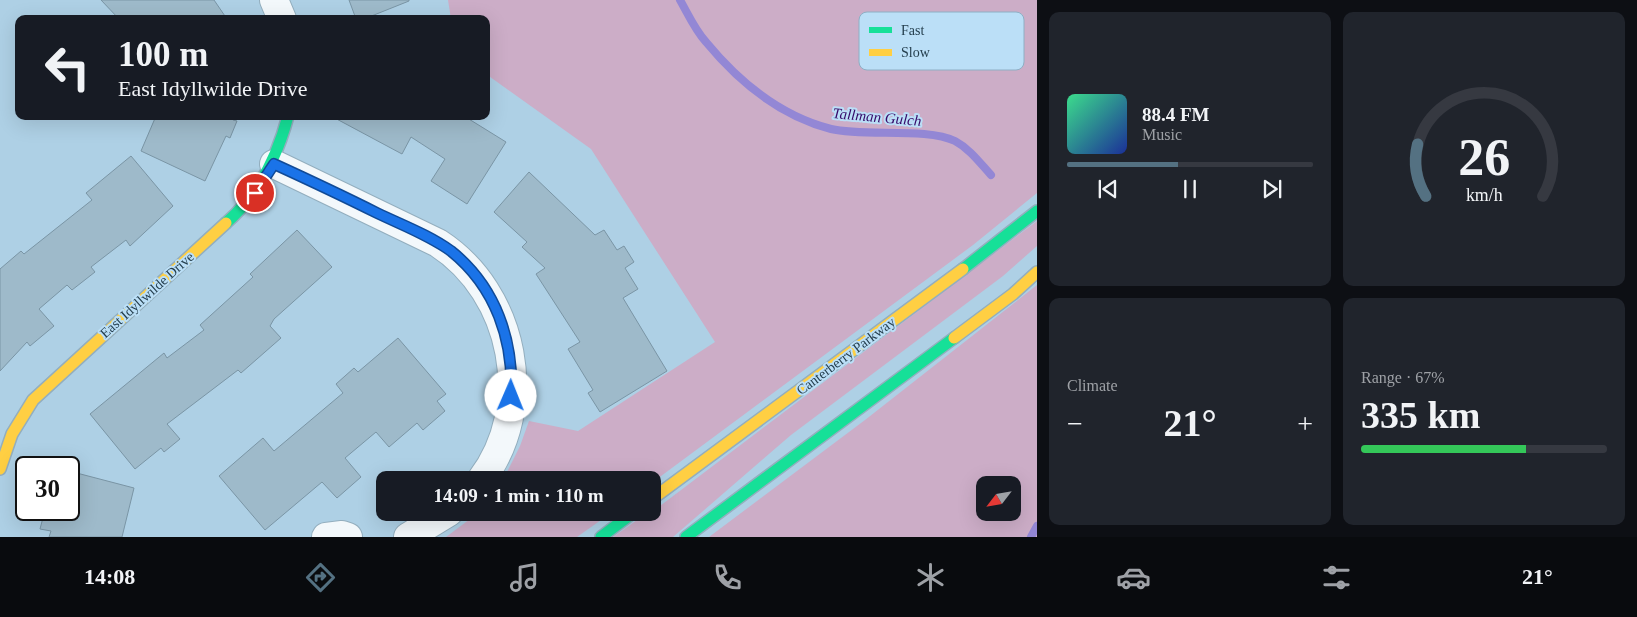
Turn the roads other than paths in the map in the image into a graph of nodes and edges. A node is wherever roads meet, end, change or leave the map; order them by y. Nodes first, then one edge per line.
1 (274, 0) edge
2 (280, 15) edge
3 (287, 120) edge
4 (274, 164) junction
5 (1037, 211) edge
6 (1037, 272) edge
7 (0, 469) edge
8 (487, 471) edge
9 (661, 492) edge
10 (434, 521) edge
11 (622, 521) edge
12 (326, 537) edge
13 (348, 537) edge
14 (408, 537) edge
15 (601, 537) edge
16 (686, 537) edge

1 - 2 street
3 - 4 street, East Idyllwilde Drive
4 - 7 street, East Idyllwilde Drive
4 - 8 street
5 - 9 street, Canterberry Parkway
6 - 16 street
10 - 14 street
11 - 15 street
12 - 13 street

